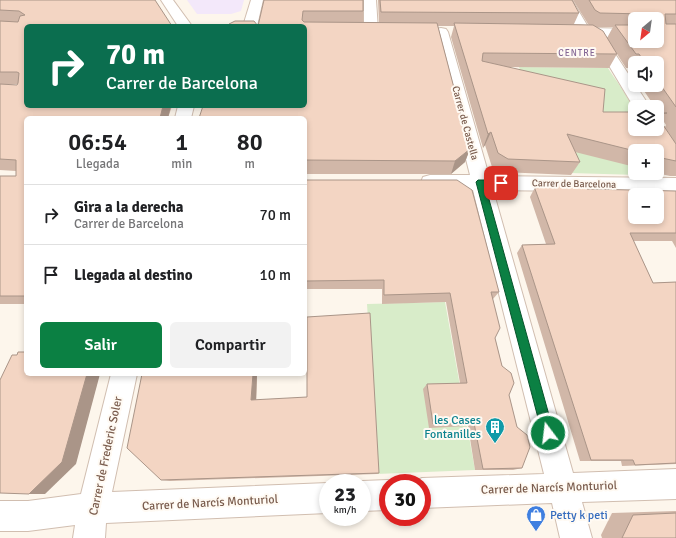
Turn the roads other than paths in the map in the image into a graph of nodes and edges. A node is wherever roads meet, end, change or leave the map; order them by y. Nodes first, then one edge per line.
1 (167, 0) edge
2 (257, 0) edge
3 (370, 0) edge
4 (566, 0) edge
5 (184, 24) edge
6 (251, 24) edge
7 (356, 30) edge
8 (371, 30) junction
9 (386, 31) edge
10 (440, 31) edge
11 (557, 32) edge
12 (587, 32) junction
13 (628, 33) edge
14 (638, 100) edge
15 (413, 182) edge
16 (480, 182) junction
17 (676, 185) edge
18 (124, 376) edge
19 (676, 484) edge
20 (563, 487) junction
21 (431, 493) edge
22 (319, 498) edge
23 (93, 508) junction
24 (0, 516) edge
25 (90, 538) edge
26 (576, 538) edge

1 - 5 street
2 - 6 street
3 - 8 street
4 - 12 street
7 - 8 street
8 - 9 street
10 - 16 street, Carrer de Castella
11 - 12 street
12 - 13 street
12 - 14 street
15 - 16 street, Carrer de Barcelona
16 - 17 street, Carrer de Barcelona
16 - 20 street, Carrer de Castella
18 - 23 street, Carrer de Frederic Soler
19 - 20 street, Carrer de Narcís Monturiol
20 - 21 street, Carrer de Narcís Monturiol
20 - 26 street, Carrer de Castella
22 - 23 street, Carrer de Narcís Monturiol
23 - 24 street, Carrer de Narcís Monturiol
23 - 25 street, Carrer de Frederic Soler

